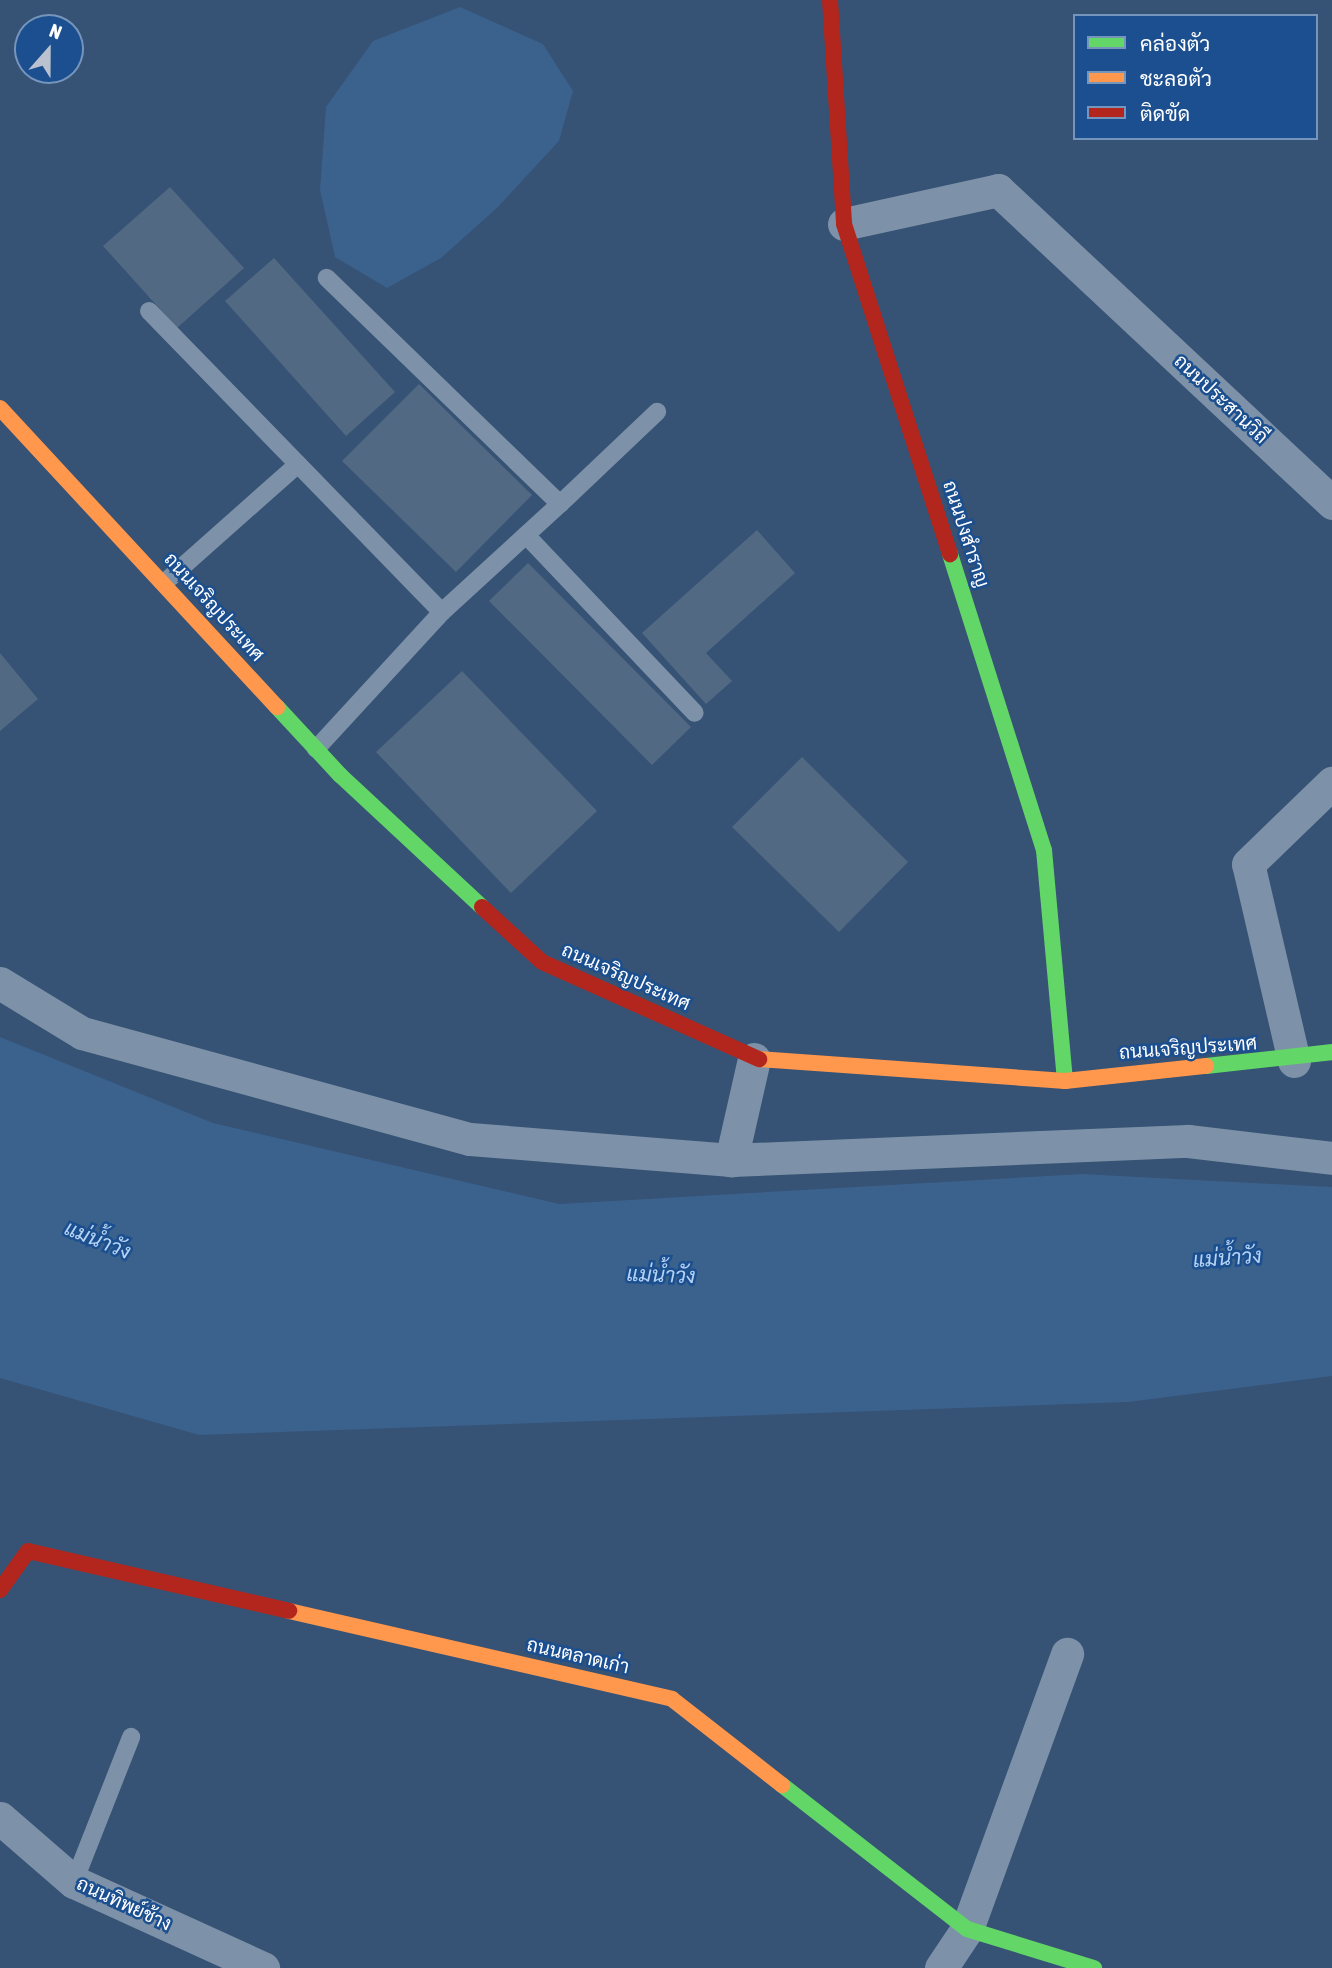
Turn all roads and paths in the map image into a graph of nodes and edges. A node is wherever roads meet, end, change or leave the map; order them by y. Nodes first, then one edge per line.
1 (830, 0) edge
2 (844, 223) junction
3 (327, 278) dead end
4 (149, 311) dead end
5 (0, 408) edge
6 (657, 412) dead end
7 (298, 464) junction
8 (1332, 503) edge
9 (560, 504) junction
10 (526, 535) junction
11 (164, 583) junction
12 (442, 612) junction
13 (695, 713) dead end
14 (316, 749) junction
15 (1332, 783) edge
16 (0, 983) edge
17 (1332, 1052) edge
18 (754, 1059) junction
19 (1294, 1061) junction
20 (1065, 1082) junction
21 (1332, 1158) edge
22 (731, 1160) junction
23 (0, 1590) edge
24 (1067, 1654) dead end
25 (131, 1738) dead end
26 (0, 1818) edge
27 (74, 1882) junction
28 (967, 1928) junction
29 (263, 1968) edge
30 (941, 1968) edge
31 (1094, 1968) edge

1 - 2 street, ถนนปงสำราญ
2 - 8 street, ถนนประสานวิถี
2 - 20 street, ถนนปงสำราญ
3 - 9 lane
4 - 7 lane
5 - 11 street, ถนนเจริญประเทศ
6 - 9 lane
7 - 11 lane
7 - 12 lane
9 - 10 lane
10 - 12 lane
10 - 13 lane
11 - 14 street, ถนนเจริญประเทศ
12 - 14 lane
14 - 18 street, ถนนเจริญประเทศ
15 - 19 street
16 - 22 street
17 - 19 street, ถนนเจริญประเทศ
18 - 20 street, ถนนเจริญประเทศ
18 - 22 street
19 - 20 street, ถนนเจริญประเทศ
21 - 22 street
23 - 28 street, ถนนตลาดเก่า
24 - 28 street
25 - 27 lane
26 - 27 street, ถนนทิพย์ช้าง
27 - 29 street, ถนนทิพย์ช้าง
28 - 30 street
28 - 31 street, ถนนตลาดเก่า

